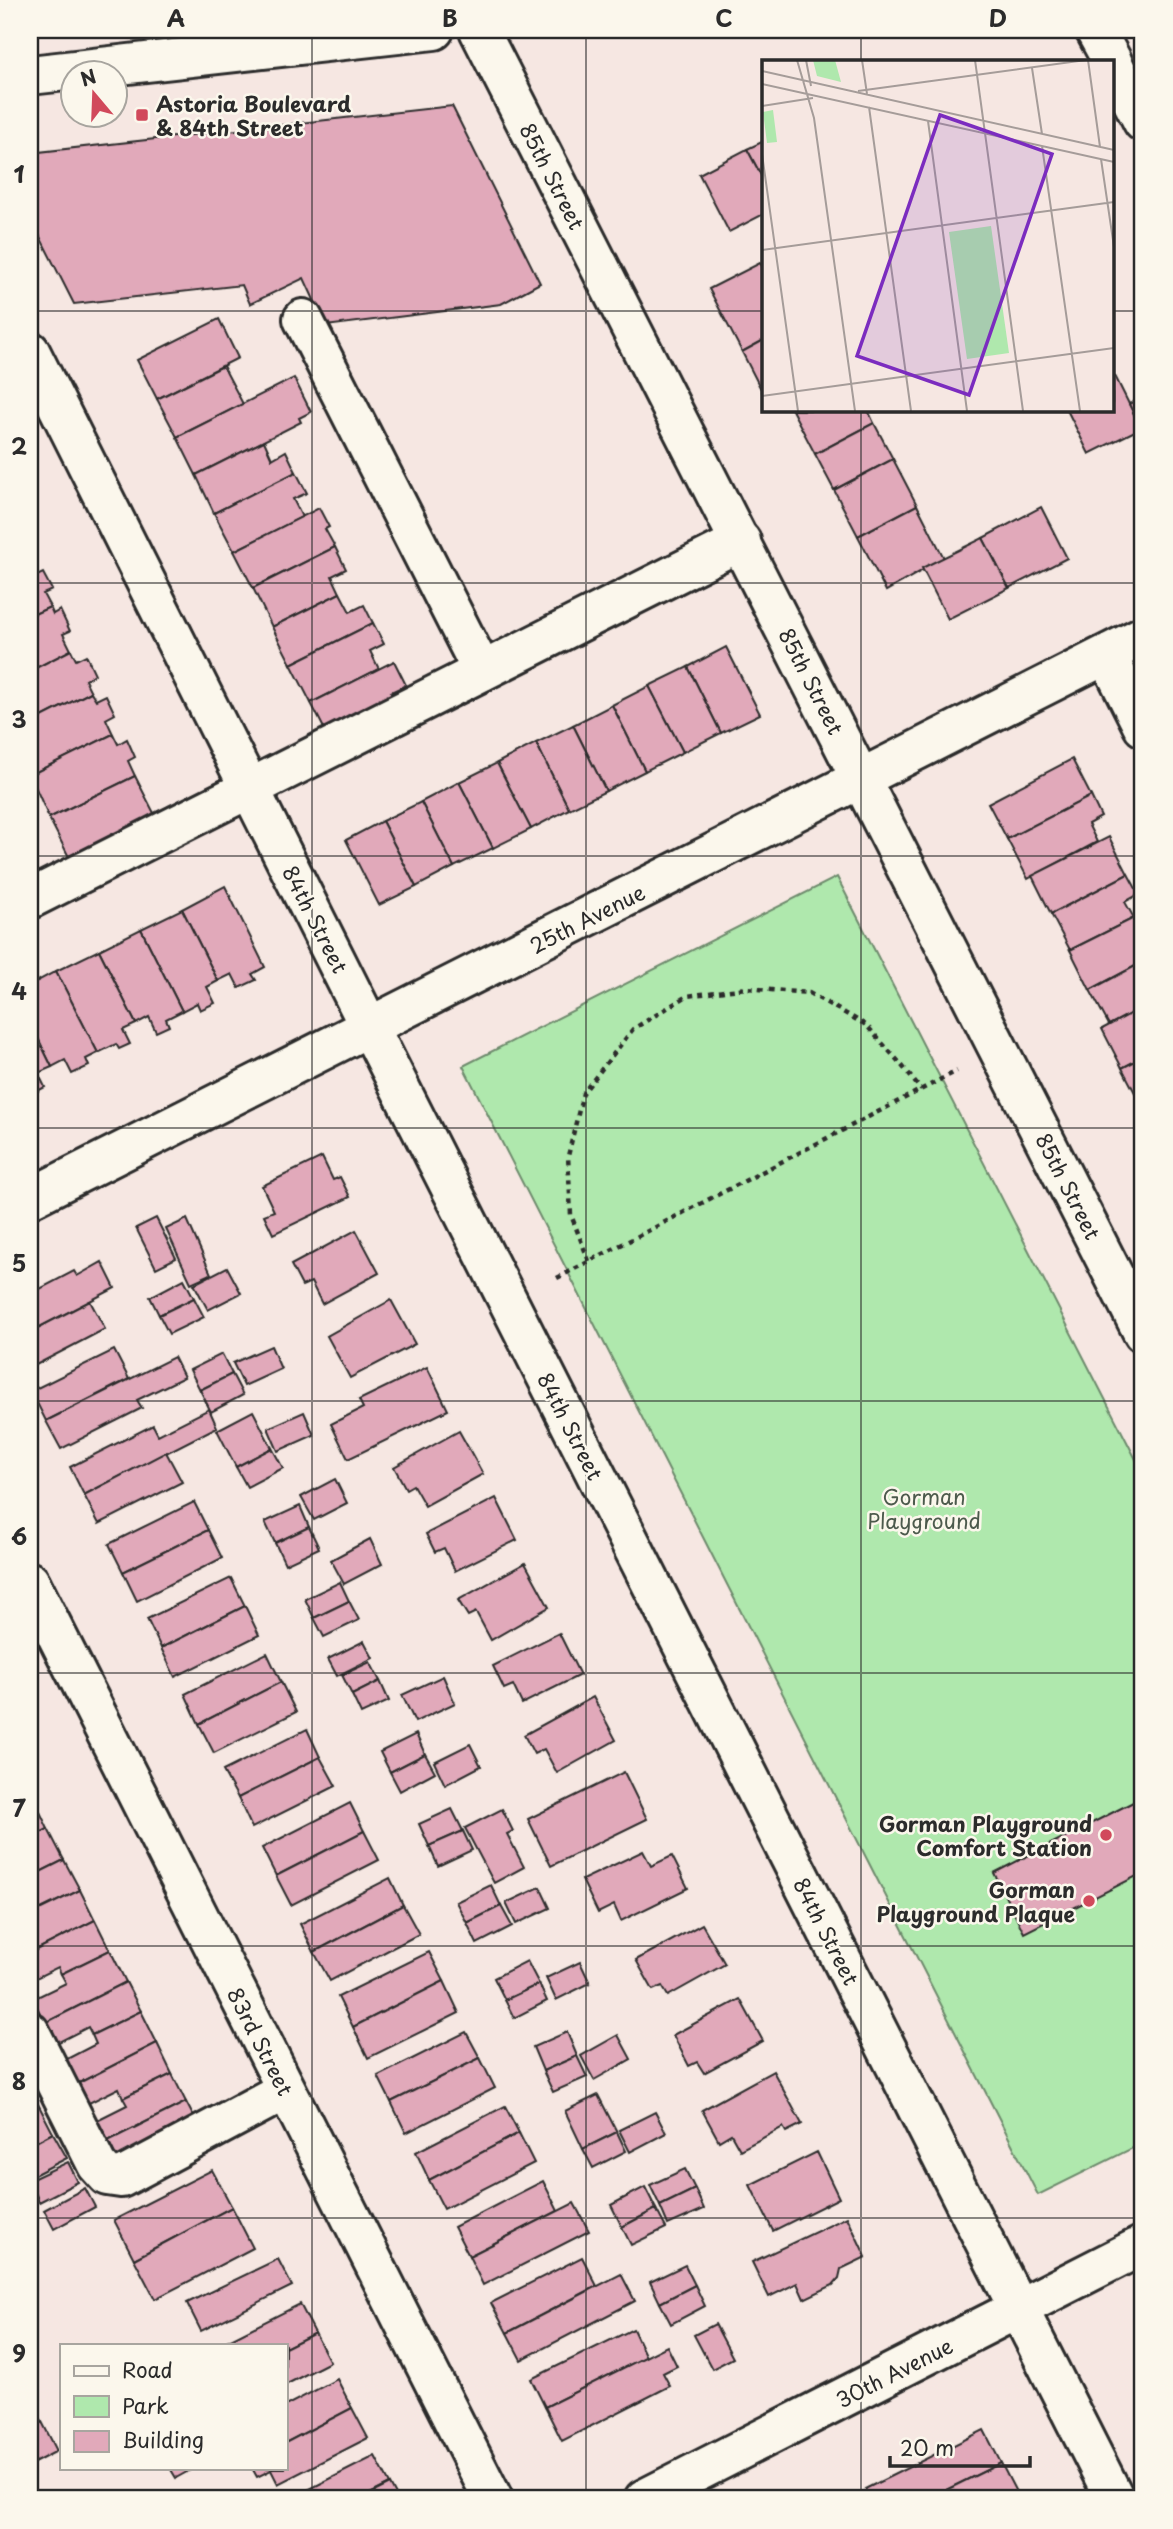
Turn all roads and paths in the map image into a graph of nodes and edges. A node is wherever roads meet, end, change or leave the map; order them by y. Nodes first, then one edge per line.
1 (434, 30) edge
2 (479, 30) edge
3 (1095, 30) edge
4 (1111, 60) edge
5 (1114, 65) edge
6 (30, 75) edge
7 (1143, 122) edge
8 (303, 319) dead end
9 (30, 351) edge
10 (741, 541) junction
11 (1143, 636) edge
12 (1107, 655) junction
13 (482, 671) junction
14 (1143, 727) edge
15 (862, 778) junction
16 (250, 788) junction
17 (30, 899) edge
18 (370, 1028) junction
19 (957, 1071) dead end
20 (921, 1090) junction
21 (30, 1198) edge
22 (589, 1261) junction
23 (557, 1278) dead end
24 (1143, 1333) edge
25 (30, 1583) edge
26 (30, 2032) edge
27 (286, 2090) junction
28 (1143, 2245) edge
29 (1018, 2309) junction
30 (493, 2499) edge
31 (644, 2499) edge
32 (1115, 2499) edge

1 - 6 street
2 - 10 street, 85th Street
3 - 4 street
5 - 7 street
8 - 13 street
9 - 16 street, 84th Street
10 - 13 street
10 - 15 street, 85th Street
11 - 12 street, 25th Avenue
12 - 14 street
12 - 15 street, 25th Avenue
13 - 16 street
15 - 18 street, 25th Avenue
15 - 24 street, 85th Street
16 - 17 street
16 - 18 street, 84th Street
18 - 21 street, 25th Avenue
18 - 29 street, 84th Street
19 - 20 path
20 - 22 path
20 - 22 path
22 - 23 path
25 - 27 street, 83rd Street
26 - 27 street
27 - 30 street, 83rd Street
28 - 29 street, 30th Avenue
29 - 31 street, 30th Avenue
29 - 32 street, 84th Street

